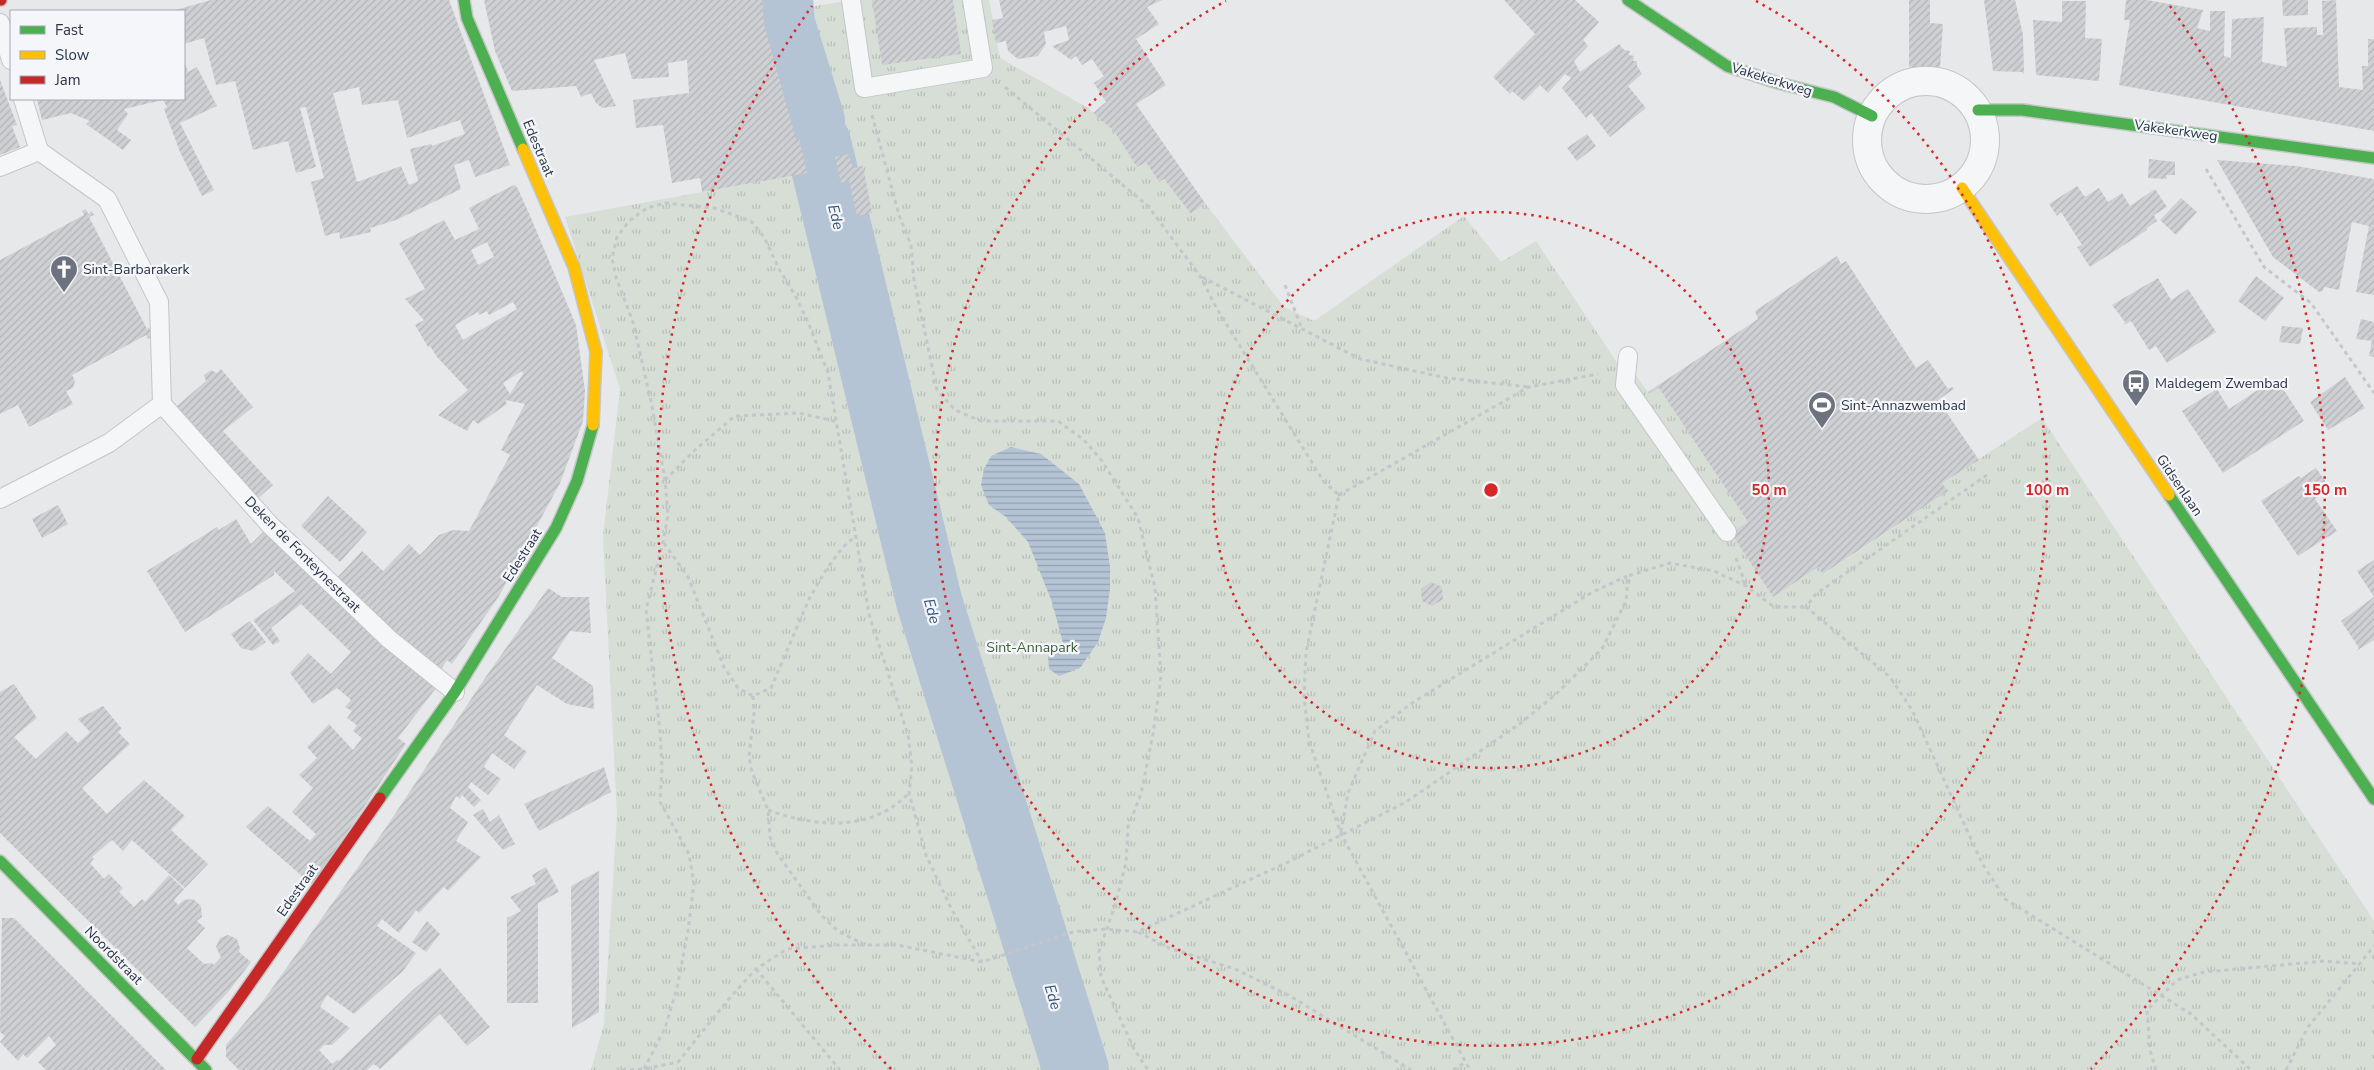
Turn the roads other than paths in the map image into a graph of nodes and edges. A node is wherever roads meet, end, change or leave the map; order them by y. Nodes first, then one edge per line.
1 (464, 0) edge
2 (851, 0) edge
3 (972, 0) edge
4 (1628, 0) edge
5 (0, 23) edge
6 (10, 57) edge
7 (23, 100) edge
8 (1978, 110) junction
9 (1872, 116) junction
10 (39, 152) junction
11 (2374, 158) edge
12 (0, 167) edge
13 (1962, 188) junction
14 (1628, 356) road end
15 (162, 404) junction
16 (0, 499) edge
17 (1727, 532) dead end
18 (455, 692) junction
19 (2374, 799) edge
20 (0, 862) edge
21 (197, 1059) junction
22 (206, 1070) edge

1 - 18 street, Edestraat
2 - 3 lane
4 - 9 street, Vakekerkweg
5 - 6 lane
7 - 10 lane
8 - 9 street
8 - 11 street, Vakekerkweg
8 - 13 street
9 - 13 street
10 - 12 lane
10 - 15 lane
13 - 19 street, Gidsenlaan
14 - 17 lane
15 - 16 lane
15 - 18 lane, Deken de Fonteynestraat
18 - 21 street, Edestraat
20 - 21 street, Noordstraat
21 - 22 street, Noordstraat

